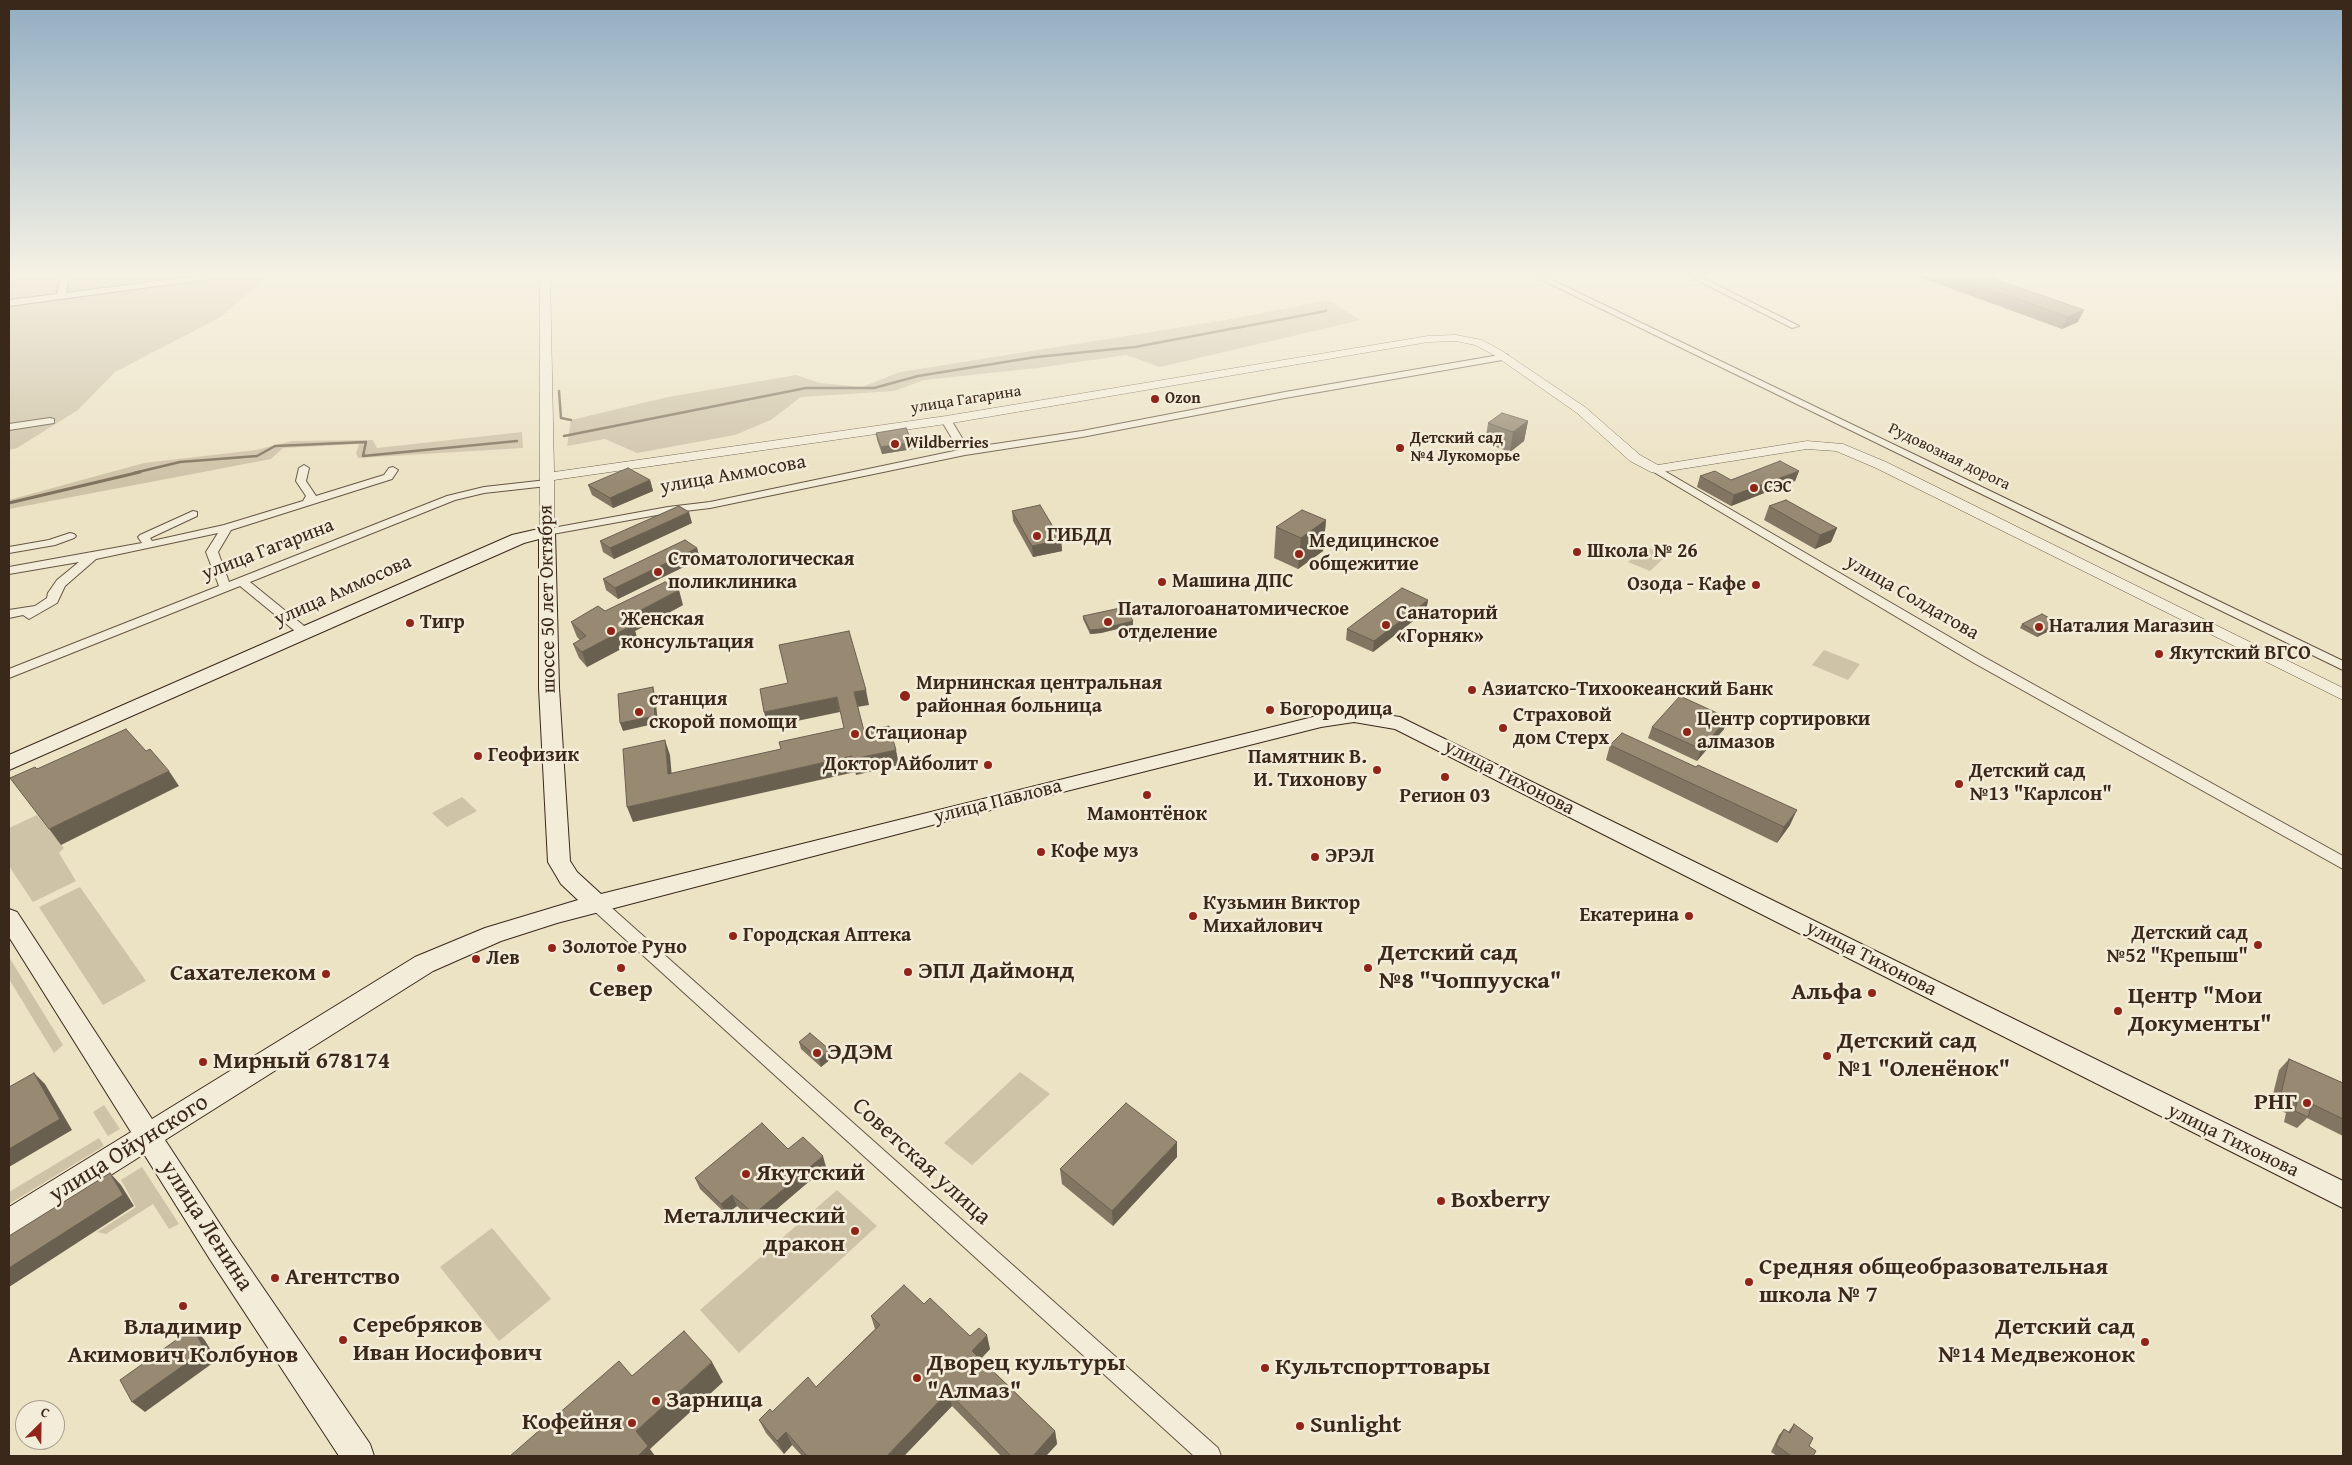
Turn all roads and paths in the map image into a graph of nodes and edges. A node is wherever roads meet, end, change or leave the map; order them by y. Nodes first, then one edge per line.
1 (546, 345) edge
2 (1390, 345) edge
3 (1484, 345) edge
4 (1681, 345) edge
5 (1505, 357) junction
6 (946, 420) junction
7 (50, 421) dead end
8 (9, 427) edge
9 (965, 452) junction
10 (304, 468) dead end
11 (1656, 469) junction
12 (393, 470) dead end
13 (547, 480) junction
14 (307, 502) junction
15 (193, 514) dead end
16 (227, 528) junction
17 (547, 532) junction
18 (70, 536) dead end
19 (148, 544) junction
20 (9, 550) edge
21 (92, 556) junction
22 (9, 570) edge
23 (242, 582) junction
24 (225, 587) junction
25 (9, 614) edge
26 (305, 632) junction
27 (2343, 666) edge
28 (9, 674) edge
29 (2343, 696) edge
30 (1400, 723) joint
31 (9, 763) edge
32 (2343, 863) edge
33 (598, 905) junction
34 (9, 918) edge
35 (148, 1138) junction
36 (2343, 1195) edge
37 (9, 1223) edge
38 (358, 1456) edge
39 (1210, 1456) edge

1 - 13 street, шоссе 50 лет Октября
2 - 6 street, улица Гагарина
3 - 5 street, улица Солдатова
4 - 27 street, Рудовозная дорога
5 - 9 street, улица Аммосова
5 - 11 street, улица Солдатова
6 - 9 street
6 - 13 street, улица Гагарина
7 - 8 street
9 - 17 street, улица Аммосова
10 - 14 street
11 - 29 street
11 - 32 street, улица Солдатова
12 - 14 street
13 - 17 street, шоссе 50 лет Октября
13 - 23 street, улица Гагарина
14 - 16 street
15 - 19 street
16 - 19 street
16 - 24 street
17 - 26 main road, улица Аммосова
17 - 33 main road, шоссе 50 лет Октября
18 - 20 street
19 - 21 street
21 - 22 street
21 - 25 street
23 - 24 street, улица Гагарина
23 - 26 street
24 - 28 street, улица Гагарина
26 - 31 main road, улица Аммосова
30 - 33 main road, улица Павлова
30 - 36 main road, улица Тихонова
33 - 35 main road, улица Ойунского
33 - 39 street, Советская улица
34 - 35 main road, улица Ленина
35 - 37 main road, улица Ойунского
35 - 38 main road, улица Ленина

